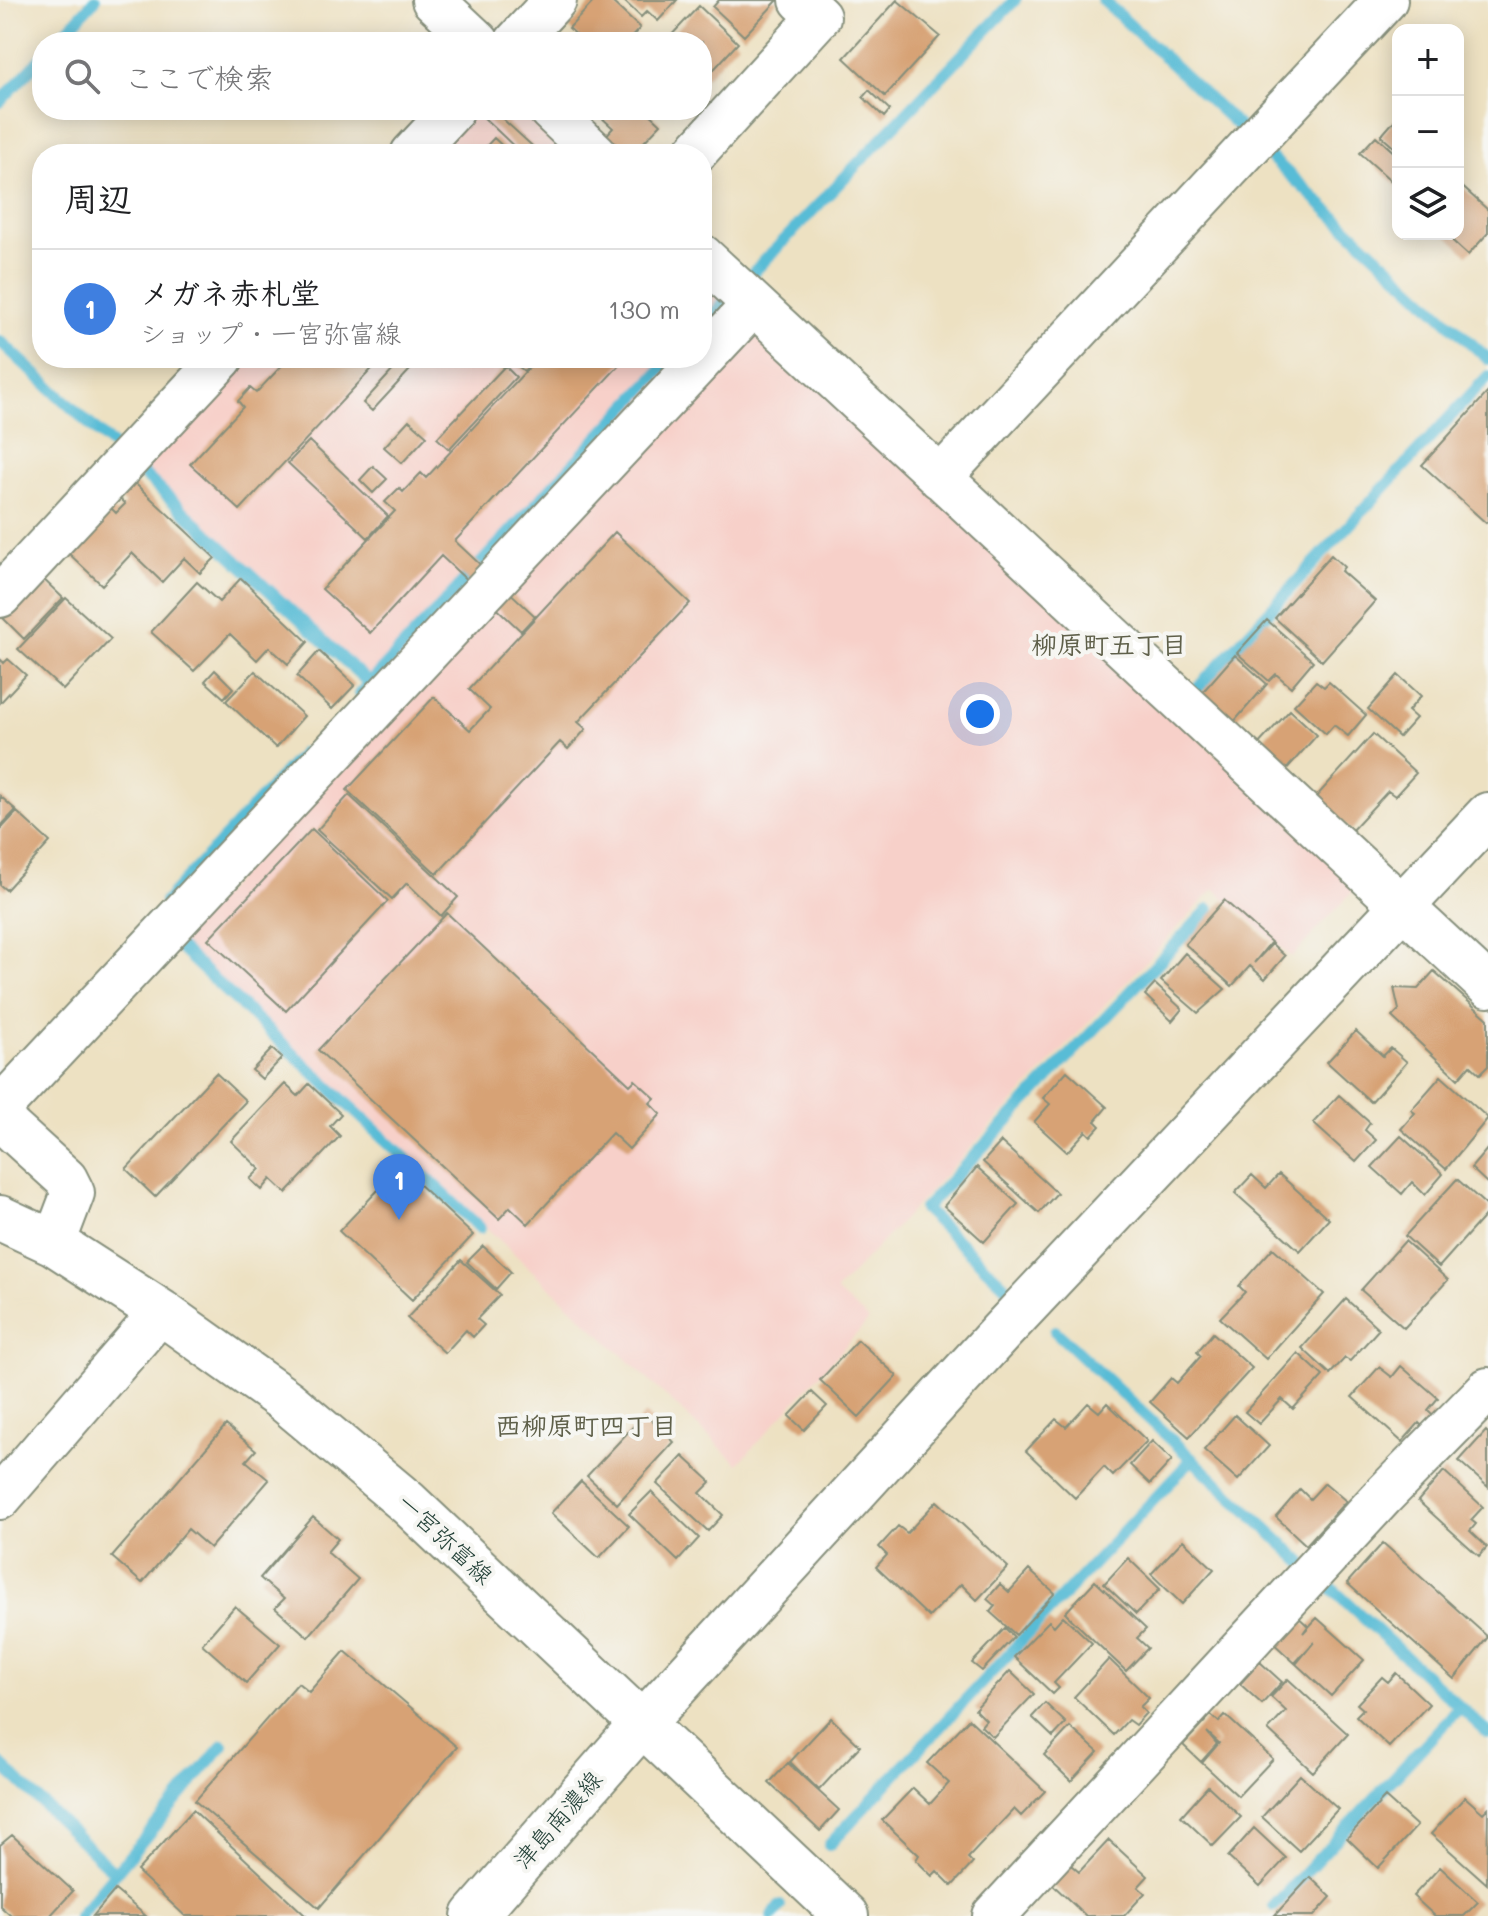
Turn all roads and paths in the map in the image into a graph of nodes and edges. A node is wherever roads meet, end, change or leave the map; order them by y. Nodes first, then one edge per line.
1 (433, 0) edge
2 (555, 0) edge
3 (801, 0) edge
4 (1386, 0) edge
5 (467, 32) edge
6 (525, 32) edge
7 (444, 120) edge
8 (560, 120) edge
9 (421, 144) edge
10 (586, 144) edge
11 (703, 144) edge
12 (712, 266) edge
13 (753, 305) junction
14 (712, 349) edge
15 (213, 368) edge
16 (694, 368) edge
17 (940, 478) junction
18 (0, 596) edge
19 (1488, 815) edge
20 (1403, 905) junction
21 (1488, 986) edge
22 (0, 1108) edge
23 (0, 1119) edge
24 (0, 1218) edge
25 (54, 1243) junction
26 (161, 1312) junction
27 (1488, 1389) edge
28 (0, 1498) edge
29 (641, 1725) junction
30 (474, 1916) edge
31 (846, 1916) edge
32 (994, 1916) edge

1 - 5 street
2 - 6 street
3 - 11 street
4 - 17 street
7 - 9 street
8 - 10 street
12 - 13 street
13 - 14 street
13 - 17 street
15 - 18 street
16 - 22 street
17 - 20 street
19 - 20 main road, 津島南濃線
20 - 21 street
20 - 29 main road, 津島南濃線
23 - 25 street
24 - 25 main road, 一宮弥富線
25 - 26 main road, 一宮弥富線
26 - 28 street
26 - 29 main road, 一宮弥富線
27 - 32 street
29 - 30 main road, 津島南濃線
29 - 31 main road, 一宮弥富線

